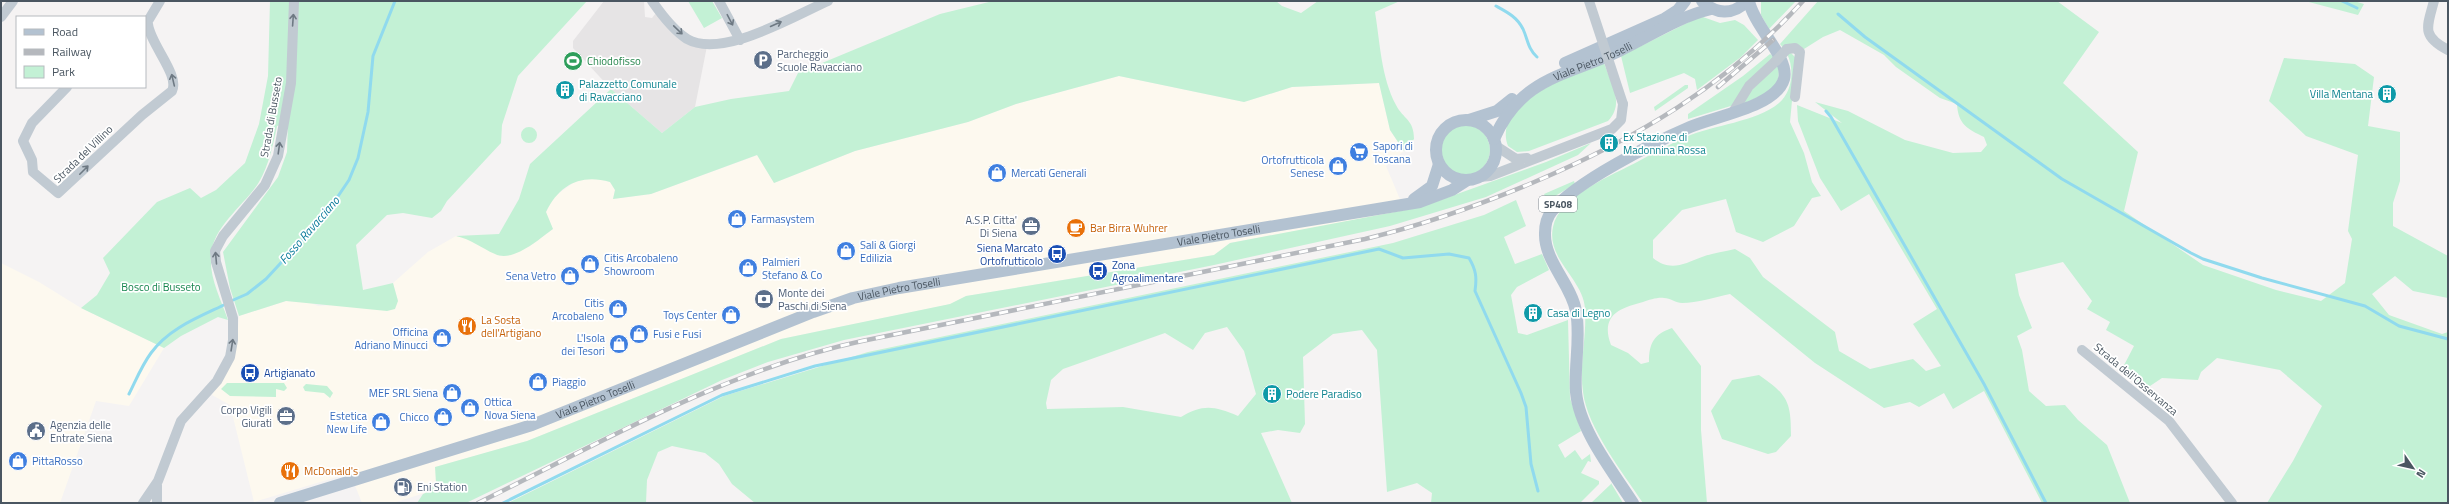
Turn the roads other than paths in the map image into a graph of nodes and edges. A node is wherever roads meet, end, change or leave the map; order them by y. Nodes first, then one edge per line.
1 (13, 1) edge
2 (160, 1) edge
3 (294, 1) edge
4 (652, 1) edge
5 (719, 1) edge
6 (828, 1) edge
7 (1589, 1) edge
8 (1685, 1) edge
9 (1702, 1) edge
10 (1748, 1) edge
11 (2434, 1) edge
12 (1711, 9) junction
13 (1734, 10) junction
14 (1, 17) edge
15 (146, 25) edge
16 (1758, 25) junction
17 (740, 40) junction
18 (2448, 50) edge
19 (66, 88) edge
20 (1795, 97) dead end
21 (1733, 112) junction
22 (1469, 120) junction
23 (1495, 143) junction
24 (1545, 154) junction
25 (1439, 164) junction
26 (1480, 177) junction
27 (1466, 181) junction
28 (1404, 204) junction
29 (2082, 350) dead end
30 (158, 481) junction
31 (143, 503) edge
32 (157, 503) edge
33 (280, 503) edge
34 (1633, 503) edge
35 (2232, 503) edge

1 - 14 street
2 - 15 street, Strada del Villino
30 -> 3 street, Strada di Busseto
4 -> 17 street
5 -> 17 street
17 -> 6 street
7 - 24 street, bridge
8 - 22 main road, Viale Pietro Toselli
9 - 12 main road
10 - 13 main road
10 - 16 main road
11 - 18 street
12 - 13 main road, Viale Pietro Toselli
12 - 23 main road, Viale Pietro Toselli
13 - 16 main road
19 -> 15 street, Strada del Villino
16 - 21 main road, SP408
20 - 21 street, bridge
21 - 34 main road, SP408
22 - 23 main road
22 - 25 main road, Viale Pietro Toselli
23 - 24 street
23 - 26 main road, Viale Pietro Toselli
24 - 26 street
25 - 27 main road
25 - 28 main road, Viale Pietro Toselli
26 - 27 main road, Viale Pietro Toselli
27 - 28 main road, Viale Pietro Toselli
28 - 33 main road, Viale Pietro Toselli
29 - 35 street, Strada dell'Osservanza
30 - 31 street, Strada di Busseto
30 - 32 street, Strada di Busseto

